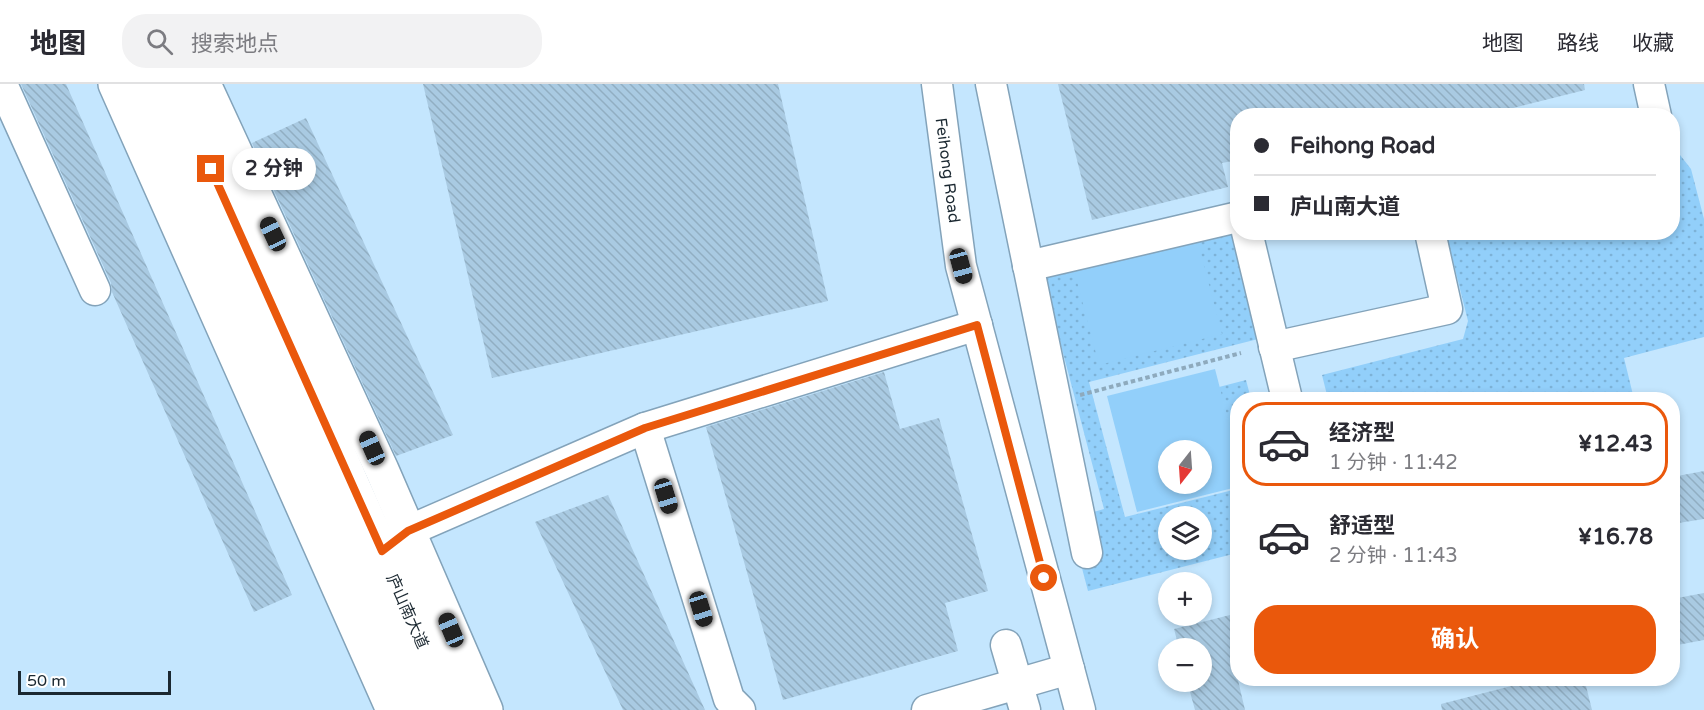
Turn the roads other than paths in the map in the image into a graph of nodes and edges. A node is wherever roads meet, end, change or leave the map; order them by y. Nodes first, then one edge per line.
1 (2, 84) edge
2 (115, 84) edge
3 (146, 84) edge
4 (174, 84) edge
5 (204, 84) edge
6 (937, 84) edge
7 (991, 84) edge
8 (1649, 84) edge
9 (1654, 108) edge
10 (1230, 219) edge
11 (1249, 240) edge
12 (1432, 240) edge
13 (1028, 266) junction
14 (94, 290) dead end
15 (977, 325) junction
16 (1274, 347) junction
17 (1285, 392) edge
18 (645, 428) junction
19 (408, 531) junction
20 (382, 551) junction
21 (1087, 553) dead end
22 (1006, 645) dead end
23 (1069, 669) junction
24 (1021, 697) edge
25 (393, 710) edge
26 (422, 710) edge
27 (453, 710) edge
28 (486, 710) edge
29 (740, 710) edge
30 (927, 710) edge
31 (1080, 710) edge

1 - 14 street
2 - 25 main road
3 - 26 main road, 庐山南大道
4 - 20 main road, 庐山南大道
5 - 19 main road
6 - 15 street, Feihong Road
7 - 13 street
8 - 9 street
10 - 13 street
11 - 16 street
12 - 16 street
13 - 21 street
15 - 18 street
15 - 23 street, Feihong Road
16 - 17 street
18 - 19 street
18 - 29 street
19 - 20 street
19 - 28 main road
20 - 27 main road, 庐山南大道
22 - 24 street
23 - 24 street
23 - 31 street, Feihong Road
24 - 30 street

